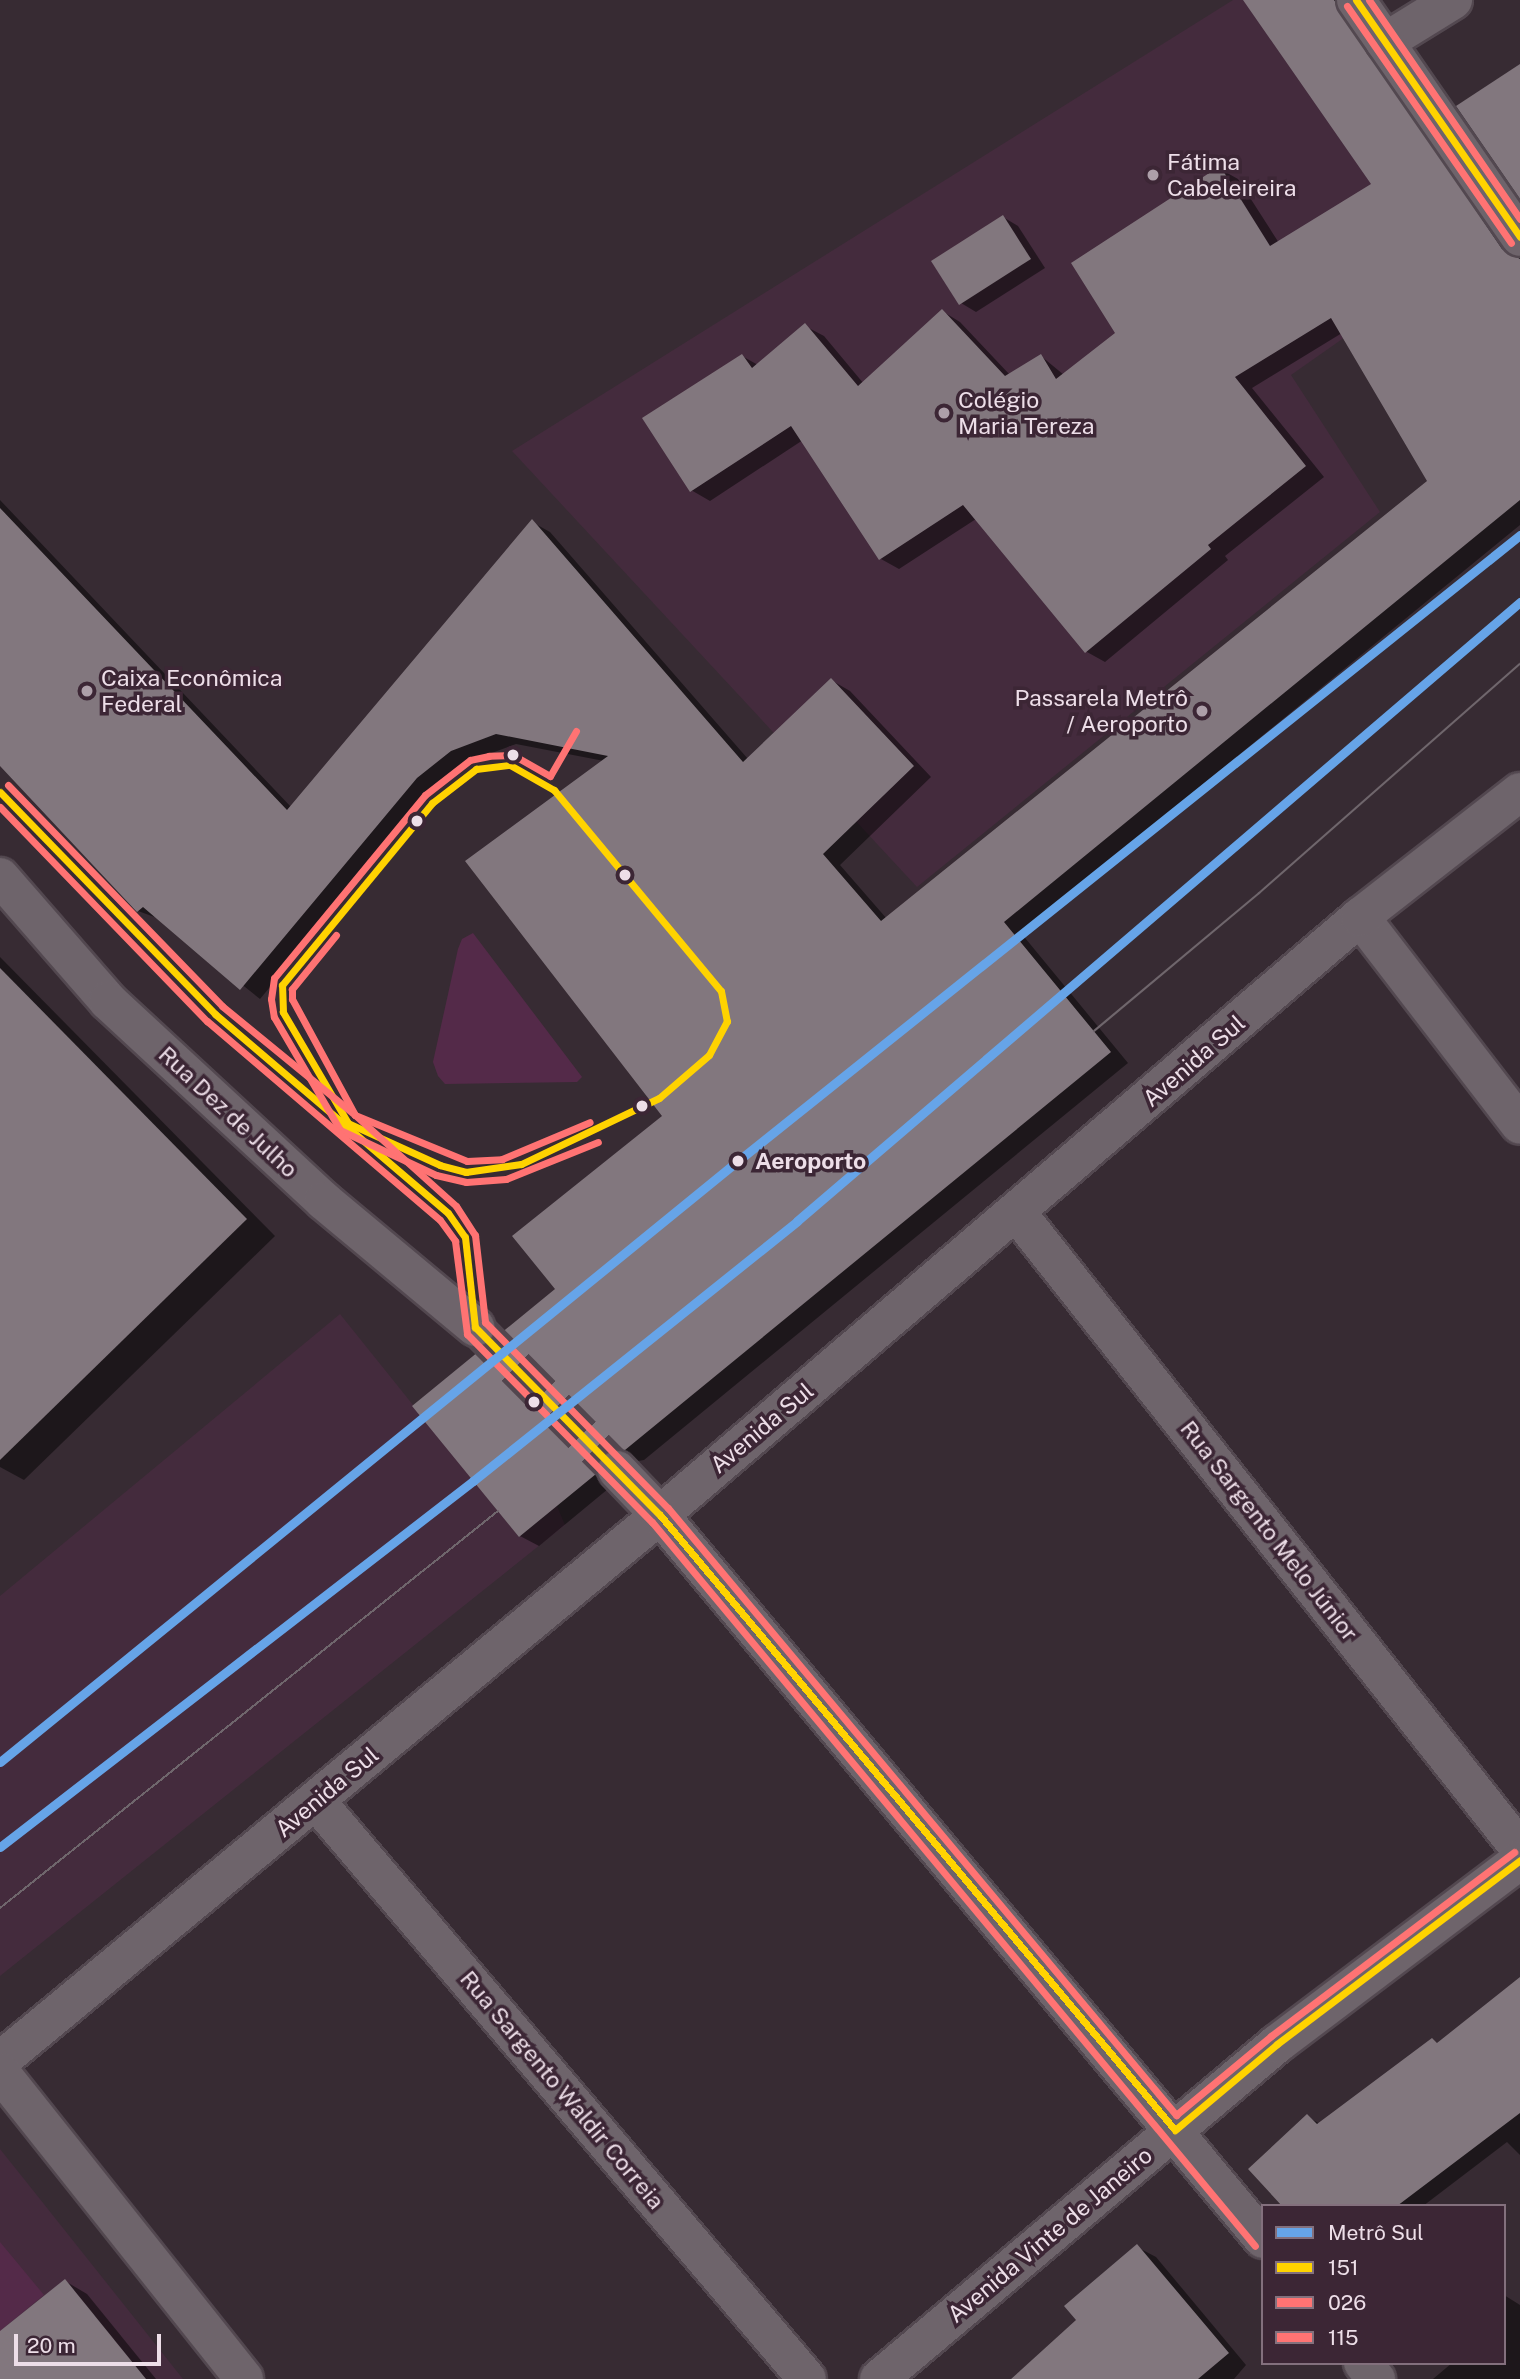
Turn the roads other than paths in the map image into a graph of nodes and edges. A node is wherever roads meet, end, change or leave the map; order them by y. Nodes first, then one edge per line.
1 (1356, 0) edge
2 (1453, 0) edge
3 (1385, 42) junction
4 (1520, 236) edge
5 (1520, 792) edge
6 (0, 877) edge
7 (1360, 917) junction
8 (1520, 1125) edge
9 (1017, 1213) junction
10 (475, 1327) tunnel mouth
11 (617, 1470) tunnel mouth
12 (660, 1515) junction
13 (316, 1801) junction
14 (1520, 1849) edge
15 (1520, 1860) edge
16 (0, 2061) edge
17 (0, 2072) edge
18 (1175, 2130) junction
19 (1261, 2237) edge
20 (1365, 2365) edge
21 (244, 2379) edge
22 (807, 2379) edge
23 (879, 2379) edge
24 (1376, 2379) edge

1 - 3 street
2 - 3 street
3 - 4 street
5 - 7 street, Avenida Sul
6 - 10 street, Rua Dez de Julho
7 - 8 street
7 - 9 street, Avenida Sul
9 - 12 street, Avenida Sul
9 - 14 street, Rua Sargento Melo Júnior
11 - 12 street
12 - 13 street, Avenida Sul
12 - 18 street
13 - 16 street, Avenida Sul
13 - 22 street, Rua Sargento Waldir Correia
15 - 18 street, Avenida Vinte de Janeiro
17 - 21 street
18 - 19 street
18 - 23 street, Avenida Vinte de Janeiro
20 - 24 street

